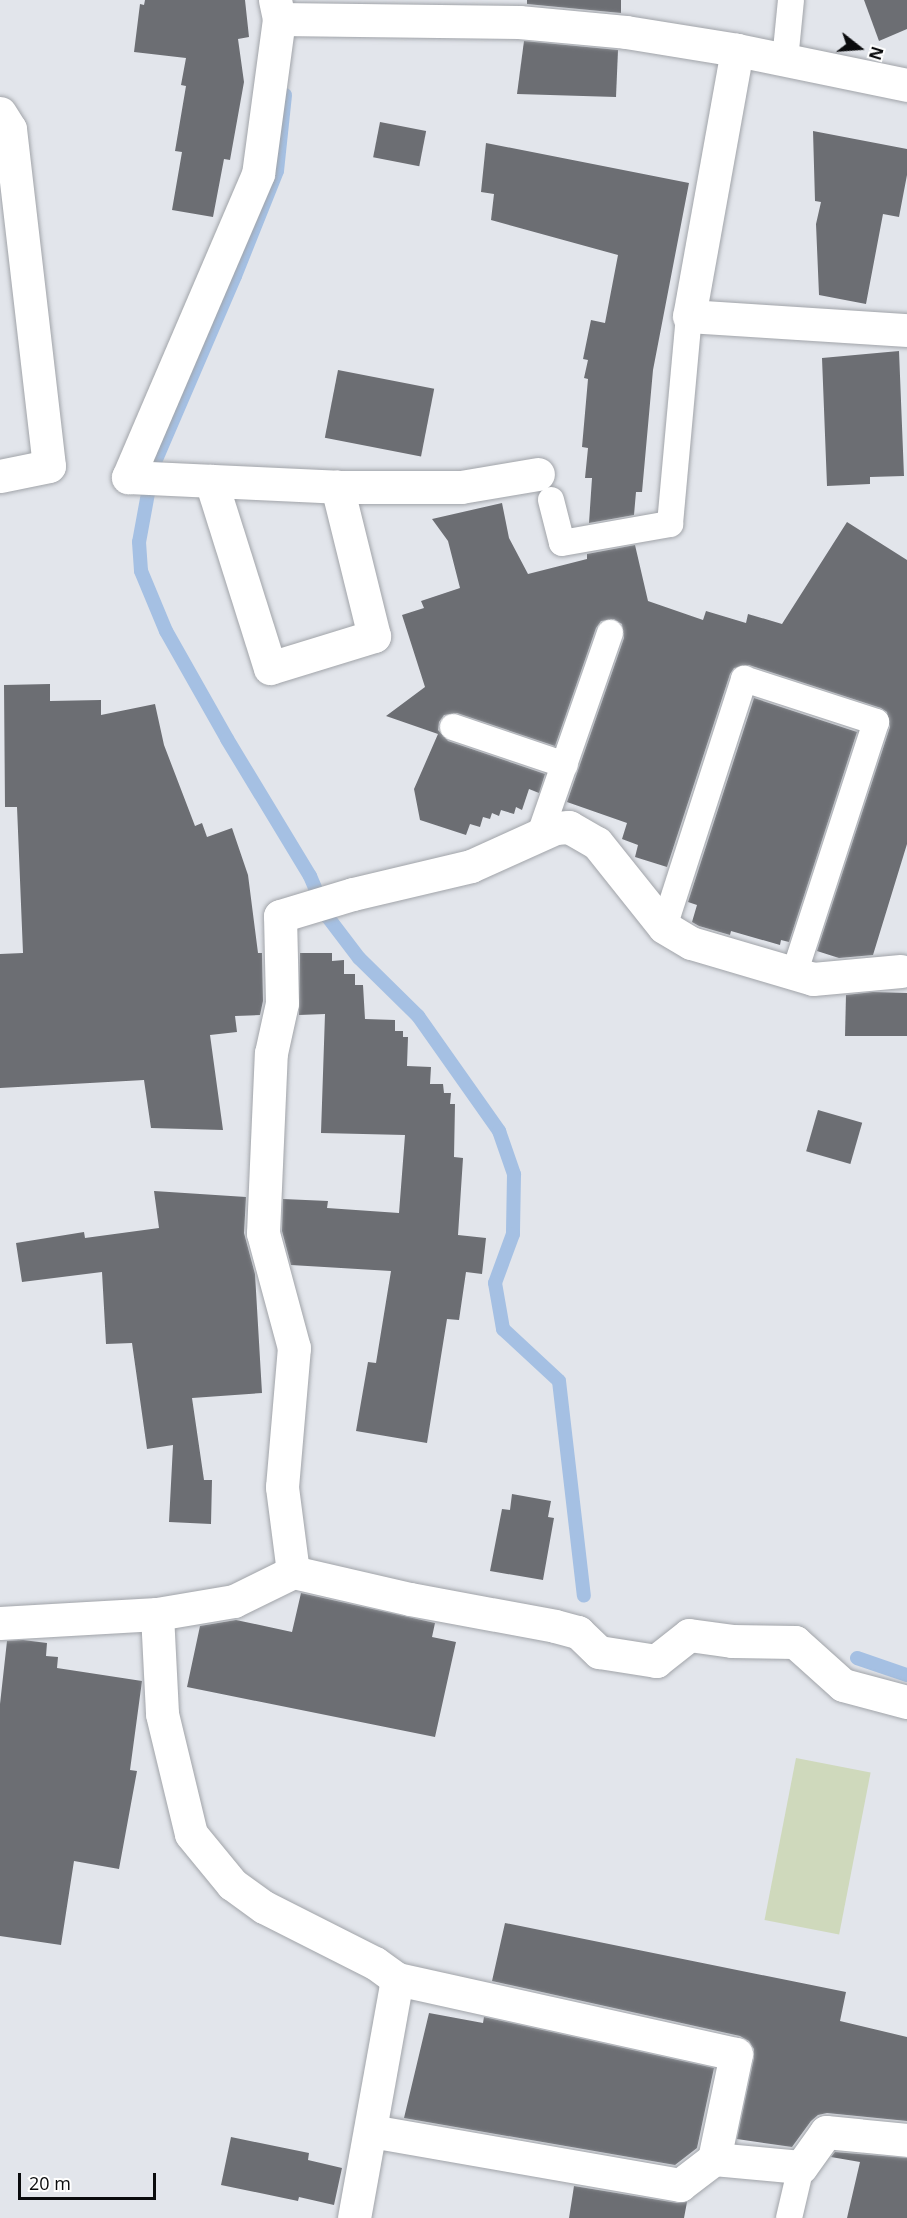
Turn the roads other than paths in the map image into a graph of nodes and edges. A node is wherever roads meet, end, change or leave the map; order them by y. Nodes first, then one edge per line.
1 (791, 0) edge
2 (277, 10) edge
3 (737, 50) junction
4 (785, 60) junction
5 (907, 85) edge
6 (0, 113) edge
7 (689, 316) junction
8 (907, 330) edge
9 (0, 476) edge
10 (212, 481) junction
11 (337, 487) junction
12 (544, 487) joint
13 (610, 633) dead end
14 (453, 727) dead end
15 (566, 765) junction
16 (540, 834) junction
17 (664, 927) junction
18 (901, 971) dead end
19 (794, 974) junction
20 (293, 1572) junction
21 (157, 1614) junction
22 (0, 1623) edge
23 (907, 1702) edge
24 (397, 1979) junction
25 (370, 2131) junction
26 (907, 2140) edge
27 (714, 2159) junction
28 (801, 2167) junction
29 (354, 2218) edge
30 (789, 2218) edge

1 - 4 lane
2 - 3 street
2 - 10 street
3 - 4 street
3 - 7 street
4 - 5 street
6 - 9 street
7 - 8 street
7 - 12 lane
10 - 11 street
10 - 11 street
11 - 12 street
13 - 15 lane
14 - 15 lane
15 - 16 lane
16 - 17 street
16 - 20 street
17 - 19 street
17 - 19 lane
18 - 19 street
20 - 21 street
20 - 23 street
21 - 22 street
21 - 24 street
24 - 25 street
24 - 27 street
25 - 27 street
25 - 29 street
26 - 28 street
27 - 28 street
28 - 30 lane

